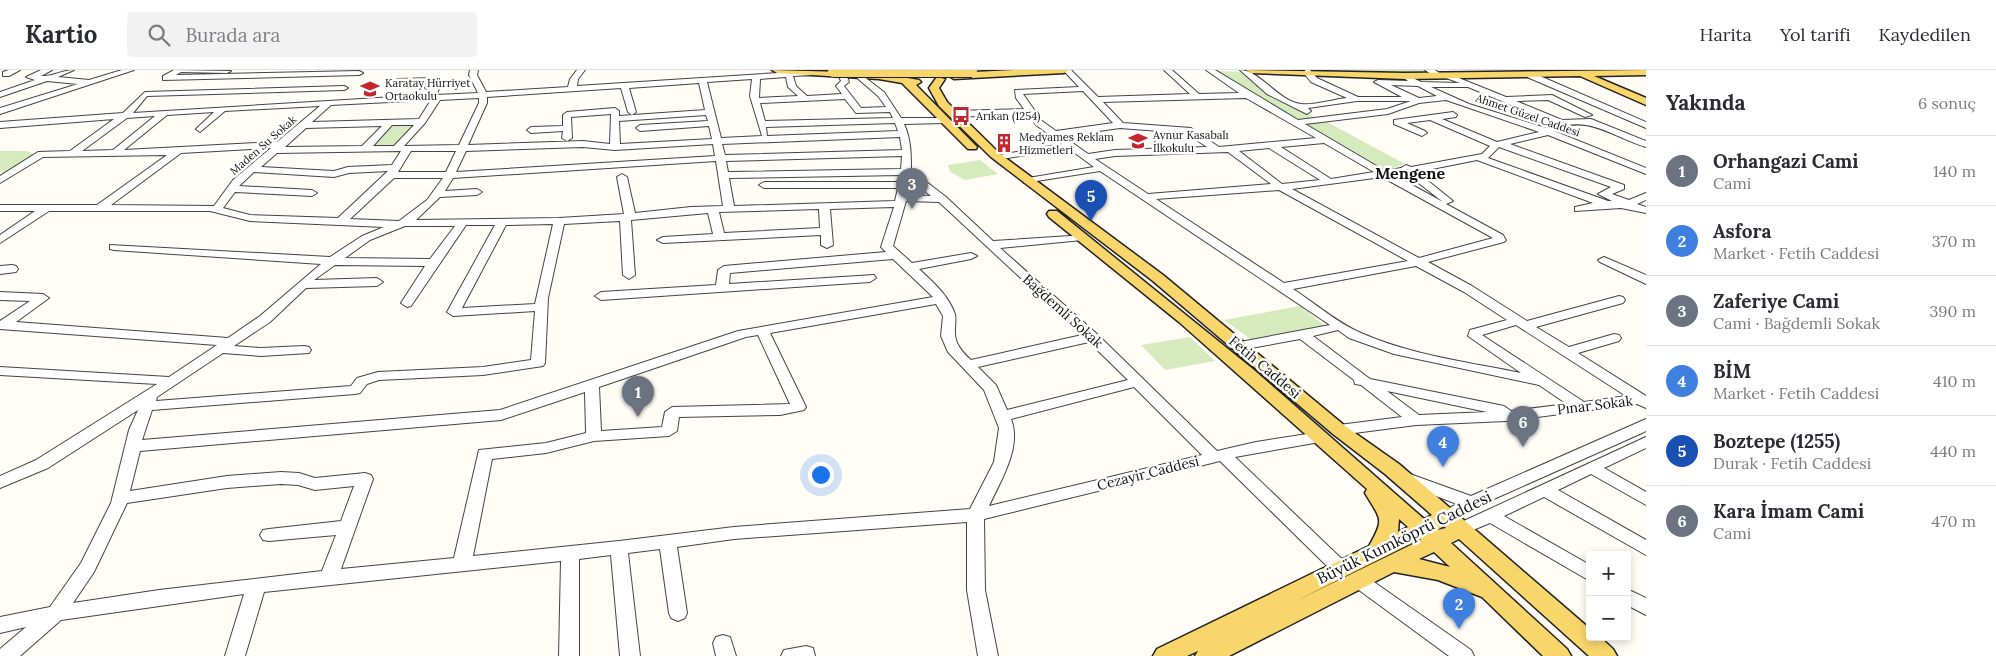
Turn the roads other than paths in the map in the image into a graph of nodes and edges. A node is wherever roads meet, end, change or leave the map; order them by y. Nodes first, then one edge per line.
1 (16, 70) edge
2 (70, 70) edge
3 (130, 70) edge
4 (228, 70) edge
5 (284, 70) edge
6 (474, 70) edge
7 (581, 70) edge
8 (777, 70) edge
9 (803, 70) edge
10 (1065, 70) edge
11 (1168, 70) edge
12 (1210, 70) edge
13 (1244, 70) edge
14 (1251, 70) edge
15 (1269, 70) edge
16 (1429, 70) edge
17 (1562, 70) edge
18 (361, 72) edge
19 (1307, 72) junction
20 (1551, 72) junction
21 (1585, 72) edge
22 (818, 73) junction
23 (838, 73) junction
24 (972, 73) junction
25 (1646, 73) edge
26 (6, 74) dead end
27 (47, 74) edge
28 (789, 74) junction
29 (889, 74) edge
30 (858, 75) junction
31 (1462, 75) junction
32 (1530, 75) junction
33 (275, 76) junction
34 (756, 76) junction
35 (1405, 76) junction
36 (1444, 76) junction
37 (216, 77) junction
38 (702, 79) junction
39 (161, 81) junction
40 (398, 81) dead end
41 (94, 82) junction
42 (906, 82) junction
43 (624, 84) junction
44 (1422, 85) junction
45 (1471, 86) junction
46 (344, 88) junction
47 (936, 88) edge
48 (572, 89) junction
49 (1084, 89) junction
50 (256, 90) junction
51 (145, 94) junction
52 (0, 95) edge
53 (483, 95) junction
54 (1248, 95) junction
55 (847, 96) junction
56 (1197, 97) junction
57 (434, 98) junction
58 (805, 98) junction
59 (1446, 98) junction
60 (1357, 99) junction
61 (1503, 99) junction
62 (1096, 100) junction
63 (755, 101) junction
64 (1417, 101) junction
65 (1646, 101) edge
66 (329, 103) junction
67 (1300, 107) junction
68 (233, 108) junction
69 (1571, 108) junction
70 (222, 109) junction
71 (1475, 109) junction
72 (1531, 110) junction
73 (0, 111) edge
74 (1031, 111) junction
75 (64, 112) dead end
76 (166, 112) junction
77 (632, 112) dead end
78 (710, 112) junction
79 (1388, 112) junction
80 (126, 115) junction
81 (1588, 116) dead end
82 (948, 117) junction
83 (1431, 118) junction
84 (615, 119) junction
85 (1325, 120) junction
86 (1633, 120) junction
87 (1646, 120) edge
88 (52, 121) junction
89 (899, 121) junction
90 (421, 122) junction
91 (389, 123) junction
92 (712, 123) junction
93 (1296, 123) junction
94 (1562, 123) junction
95 (762, 124) junction
96 (0, 125) edge
97 (303, 125) junction
98 (1120, 125) junction
99 (1646, 125) edge
100 (640, 128) dead end
101 (200, 129) dead end
102 (531, 130) dead end
103 (1548, 132) junction
104 (1422, 133) dead end
105 (1054, 134) junction
106 (766, 138) junction
107 (717, 140) junction
108 (1326, 140) junction
109 (1271, 144) junction
110 (1497, 144) junction
111 (1646, 144) edge
112 (1070, 145) junction
113 (615, 146) junction
114 (279, 147) junction
115 (402, 148) junction
116 (461, 148) junction
117 (365, 149) junction
118 (1216, 149) junction
119 (1230, 149) junction
120 (176, 150) junction
121 (116, 152) junction
122 (73, 153) junction
123 (906, 153) junction
124 (1086, 157) junction
125 (1476, 157) junction
126 (999, 158) junction
127 (720, 159) junction
128 (1102, 168) junction
129 (253, 169) junction
130 (1408, 169) junction
131 (1646, 171) edge
132 (393, 172) junction
133 (1382, 173) junction
134 (450, 174) junction
135 (724, 175) junction
136 (2, 177) edge
137 (622, 177) dead end
138 (1329, 182) junction
139 (764, 185) dead end
140 (1279, 186) junction
141 (232, 189) junction
142 (1026, 189) junction
143 (903, 190) junction
144 (477, 192) dead end
145 (312, 193) dead end
146 (436, 194) junction
147 (1646, 196) edge
148 (1146, 197) junction
149 (942, 198) junction
150 (1448, 201) dead end
151 (1605, 204) junction
152 (1630, 204) junction
153 (824, 206) junction
154 (101, 207) junction
155 (0, 208) edge
156 (48, 208) junction
157 (729, 208) junction
158 (713, 209) junction
159 (1579, 209) dead end
160 (216, 210) junction
161 (1646, 210) edge
162 (627, 217) junction
163 (559, 221) junction
164 (341, 222) junction
165 (463, 222) junction
166 (502, 223) junction
167 (401, 224) junction
168 (826, 231) junction
169 (719, 237) junction
170 (1082, 237) junction
171 (0, 240) edge
172 (663, 240) dead end
173 (827, 245) dead end
174 (990, 245) junction
175 (114, 247) dead end
176 (897, 255) junction
177 (970, 256) dead end
178 (1604, 260) dead end
179 (332, 262) junction
180 (1418, 262) junction
181 (433, 263) junction
182 (911, 267) junction
183 (629, 275) dead end
184 (870, 278) dead end
185 (1646, 280) edge
186 (377, 282) dead end
187 (303, 284) junction
188 (1285, 288) junction
189 (722, 289) junction
190 (0, 296) edge
191 (600, 296) dead end
192 (940, 300) junction
193 (1619, 300) dead end
194 (408, 303) dead end
195 (541, 307) junction
196 (1523, 323) junction
197 (2, 325) edge
198 (1340, 326) junction
199 (762, 330) junction
200 (1302, 335) junction
201 (1092, 337) junction
202 (1614, 338) dead end
203 (227, 345) junction
204 (1240, 346) junction
205 (304, 350) dead end
206 (1568, 352) junction
207 (968, 365) junction
208 (0, 372) edge
209 (1541, 380) junction
210 (173, 381) junction
211 (1360, 381) junction
212 (1138, 382) junction
213 (592, 384) junction
214 (149, 400) junction
215 (1644, 401) edge
216 (1580, 406) junction
217 (1527, 413) junction
218 (1002, 416) junction
219 (1416, 420) junction
220 (1646, 424) edge
221 (1339, 430) junction
222 (594, 436) junction
223 (1320, 437) junction
224 (1646, 442) edge
225 (133, 446) junction
226 (1218, 456) junction
227 (1592, 468) junction
228 (1392, 469) junction
229 (1364, 476) junction
230 (0, 482) edge
231 (1544, 489) junction
232 (120, 498) junction
233 (1646, 499) edge
234 (1472, 503) junction
235 (1490, 515) junction
236 (976, 516) junction
237 (1453, 523) junction
238 (348, 527) junction
239 (269, 535) dead end
240 (1429, 535) junction
241 (668, 542) junction
242 (619, 548) junction
243 (1646, 548) edge
244 (570, 553) junction
245 (1382, 557) junction
246 (462, 564) junction
247 (1340, 568) junction
248 (1586, 572) edge
249 (329, 577) junction
250 (1358, 580) junction
251 (256, 586) junction
252 (1631, 598) edge
253 (1500, 601) junction
254 (1646, 607) edge
255 (56, 613) junction
256 (678, 613) dead end
257 (0, 625) edge
258 (6, 656) edge
259 (234, 656) edge
260 (569, 656) edge
261 (630, 656) edge
262 (988, 656) edge
263 (1165, 656) edge
264 (1207, 656) edge
265 (1464, 656) edge
266 (1559, 656) edge
267 (1605, 656) edge

1 - 26 street
2 - 27 street
3 - 41 street
4 - 37 street
4 - 39 street
5 - 33 street
6 - 53 street
7 - 48 street
8 - 22 main road
9 - 23 main road
10 - 24 main road
10 - 49 street
11 - 56 street
12 - 54 street
13 - 67 street
14 - 15 main road
15 - 19 main road
16 - 36 street
17 - 20 main road
18 - 33 street
18 - 46 street, Maden Su Sokak
19 - 35 main road
19 - 60 street
20 - 21 main road
20 - 31 main road
21 - 25 main road
21 - 25 main road
21 - 32 main road
21 - 65 main road
22 - 23 main road
22 - 28 street
23 - 24 main road, bridge
23 - 30 main road
23 - 55 street
24 - 47 main road
24 - 47 main road
27 - 41 street
27 - 52 street
28 - 34 street
28 - 58 street
29 - 30 main road
29 - 42 main road
30 - 47 main road
30 - 89 street
31 - 32 main road
31 - 36 main road
32 - 86 street
33 - 37 street
33 - 50 street
34 - 38 street
34 - 63 street
35 - 36 main road
35 - 44 street, Ahmet Güzel Caddesi
36 - 45 street
37 - 39 street
38 - 43 street
38 - 78 street
39 - 51 street
40 - 57 street
41 - 73 street
42 - 47 main road, Fetih Caddesi
42 - 47 main road
43 - 48 street
43 - 77 street
44 - 45 street
44 - 59 street, Ahmet Güzel Caddesi
44 - 64 street
45 - 61 street
46 - 50 street
46 - 66 street, Maden Su Sokak
47 - 82 main road, Fetih Caddesi
48 - 53 street
49 - 62 street
49 - 74 street
50 - 51 street
50 - 68 street
51 - 80 street
53 - 57 street
53 - 116 street
54 - 56 street
54 - 93 street
55 - 58 street
55 - 89 street
56 - 62 street
57 - 66 street
57 - 90 street
58 - 63 street
59 - 64 street
59 - 71 street, Ahmet Güzel Caddesi
60 - 64 street
60 - 67 street
60 - 79 street
61 - 69 street
61 - 72 street
62 - 98 street
63 - 95 street
64 - 79 street
66 - 68 street
66 - 97 street, Maden Su Sokak
67 - 85 street
68 - 70 street
69 - 72 street
69 - 81 street
70 - 76 street
70 - 101 street
71 - 83 street
71 - 103 street, Ahmet Güzel Caddesi
72 - 94 street
74 - 82 street
74 - 105 street
75 - 88 street
76 - 80 street
76 - 121 street
78 - 84 street
78 - 92 street
79 - 85 street
80 - 88 street
80 - 122 street
82 - 89 street
82 - 126 main road, Fetih Caddesi
82 - 142 main road, Fetih Caddesi
83 - 104 street
83 - 110 street
84 - 102 street
84 - 113 street
85 - 93 street
86 - 87 street
86 - 99 street
88 - 96 street
89 - 95 street
89 - 106 street
89 - 123 street
90 - 91 street
90 - 115 street
91 - 97 street
91 - 117 street
92 - 100 street
92 - 107 street
93 - 108 street
94 - 103 street
94 - 111 street
95 - 106 street
97 - 114 street, Maden Su Sokak
98 - 105 street
98 - 118 street
103 - 110 street
103 - 131 street, Ahmet Güzel Caddesi
105 - 112 street
106 - 107 street
107 - 113 street
107 - 127 street
108 - 109 street
108 - 133 street
109 - 119 street
109 - 138 street
110 - 125 street
110 - 152 street
112 - 124 street
112 - 126 street
113 - 116 street
114 - 117 street
114 - 120 street
114 - 129 street, Maden Su Sokak
115 - 116 street
115 - 117 street
115 - 132 street
116 - 134 street
118 - 119 street
118 - 124 street
119 - 140 street
120 - 121 street
120 - 154 street
121 - 122 street
122 - 136 street
123 - 127 street
123 - 143 street
124 - 128 street
125 - 130 street
125 - 151 street
126 - 142 main road, Fetih Caddesi
127 - 134 street
127 - 135 street
128 - 142 street
128 - 148 street
129 - 132 street
129 - 141 street, Maden Su Sokak
130 - 133 street
130 - 150 street
132 - 134 street
132 - 164 street
133 - 138 street
133 - 180 street
134 - 146 street
135 - 143 street
135 - 157 street
137 - 162 street
138 - 140 street
139 - 143 street
140 - 148 street
140 - 180 street
141 - 145 street
141 - 160 street, Maden Su Sokak
142 - 170 main road, Fetih Caddesi
142 - 204 main road, Fetih Caddesi
143 - 149 street, Bağdemli Sokak
143 - 149 street
143 - 153 street
143 - 176 street
144 - 146 street
146 - 167 street
147 - 152 street
148 - 188 street
149 - 174 street, Bağdemli Sokak
151 - 152 street
151 - 159 street
152 - 161 street
153 - 157 street
153 - 168 street
154 - 156 street
154 - 160 street
155 - 156 street
156 - 171 street
157 - 158 street
158 - 162 street
158 - 169 street
160 - 164 street
162 - 163 street
162 - 183 street
163 - 166 street
163 - 195 street
164 - 167 street
165 - 166 street
165 - 167 street
165 - 181 street
166 - 195 street
167 - 179 street
168 - 169 street
168 - 173 street
169 - 172 street
170 - 174 street
170 - 223 main road, Fetih Caddesi
174 - 201 street, Bağdemli Sokak
175 - 179 street
176 - 182 street
176 - 189 street
177 - 182 street
178 - 185 street
179 - 181 street
179 - 187 street
180 - 188 street
180 - 196 street
181 - 194 street
182 - 192 street
184 - 189 street
186 - 187 street
187 - 203 street
188 - 198 street
189 - 191 street
190 - 197 street
192 - 199 street
192 - 207 street
193 - 196 street
195 - 214 street
196 - 206 street
196 - 209 street
197 - 203 street
198 - 200 street
198 - 209 street
199 - 213 street
199 - 222 street
200 - 204 street
200 - 211 street
201 - 207 street
201 - 212 street, Bağdemli Sokak
202 - 206 street
203 - 205 street
203 - 210 street
204 - 221 main road, Fetih Caddesi
206 - 215 street
207 - 218 street
208 - 210 street
209 - 216 street
210 - 214 street
211 - 217 street
211 - 219 street
212 - 218 street
212 - 226 street, Bağdemli Sokak
213 - 222 street
213 - 225 street
214 - 225 street
214 - 230 street
215 - 216 street, Pınar Sokak
216 - 217 street, Pınar Sokak
217 - 219 street, Pınar Sokak
218 - 236 street
219 - 221 street, Pınar Sokak
220 - 234 street, Büyük Kumköprü Caddesi
221 - 228 main road, Fetih Caddesi
222 - 246 street
223 - 226 street, Cezayir Caddesi
223 - 229 main road, Fetih Caddesi
224 - 227 street, Büyük Kumköprü Caddesi
225 - 232 street
226 - 236 street, Cezayir Caddesi
226 - 247 street, Bağdemli Sokak
227 - 231 street, Büyük Kumköprü Caddesi
227 - 233 street
228 - 234 street
228 - 237 main road, Fetih Caddesi
229 - 240 main road, Fetih Caddesi
229 - 245 main road
231 - 235 street, Büyük Kumköprü Caddesi
231 - 243 street
232 - 238 street
232 - 255 street
234 - 237 street, Büyük Kumköprü Caddesi
235 - 237 street, Büyük Kumköprü Caddesi
235 - 248 street
236 - 241 street, Cezayir Caddesi
236 - 262 street
237 - 240 main road, Büyük Kumköprü Caddesi
237 - 267 main road, Fetih Caddesi
238 - 239 street
238 - 249 street
240 - 245 main road, Büyük Kumköprü Caddesi
240 - 253 main road, Fetih Caddesi
241 - 242 street, Cezayir Caddesi
241 - 256 street
242 - 244 street, Cezayir Caddesi
242 - 261 street
244 - 246 street, Cezayir Caddesi
244 - 260 street
245 - 247 main road, Büyük Kumköprü Caddesi
245 - 250 main road, Büyük Kumköprü Caddesi
245 - 253 main road
246 - 249 street, Cezayir Caddesi
247 - 263 main road, Büyük Kumköprü Caddesi
249 - 251 street, Cezayir Caddesi
250 - 264 main road, Büyük Kumköprü Caddesi
250 - 265 street
251 - 255 street, Cezayir Caddesi
251 - 259 street
252 - 254 street
253 - 266 main road, Fetih Caddesi
255 - 257 street, Cezayir Caddesi
255 - 258 street

